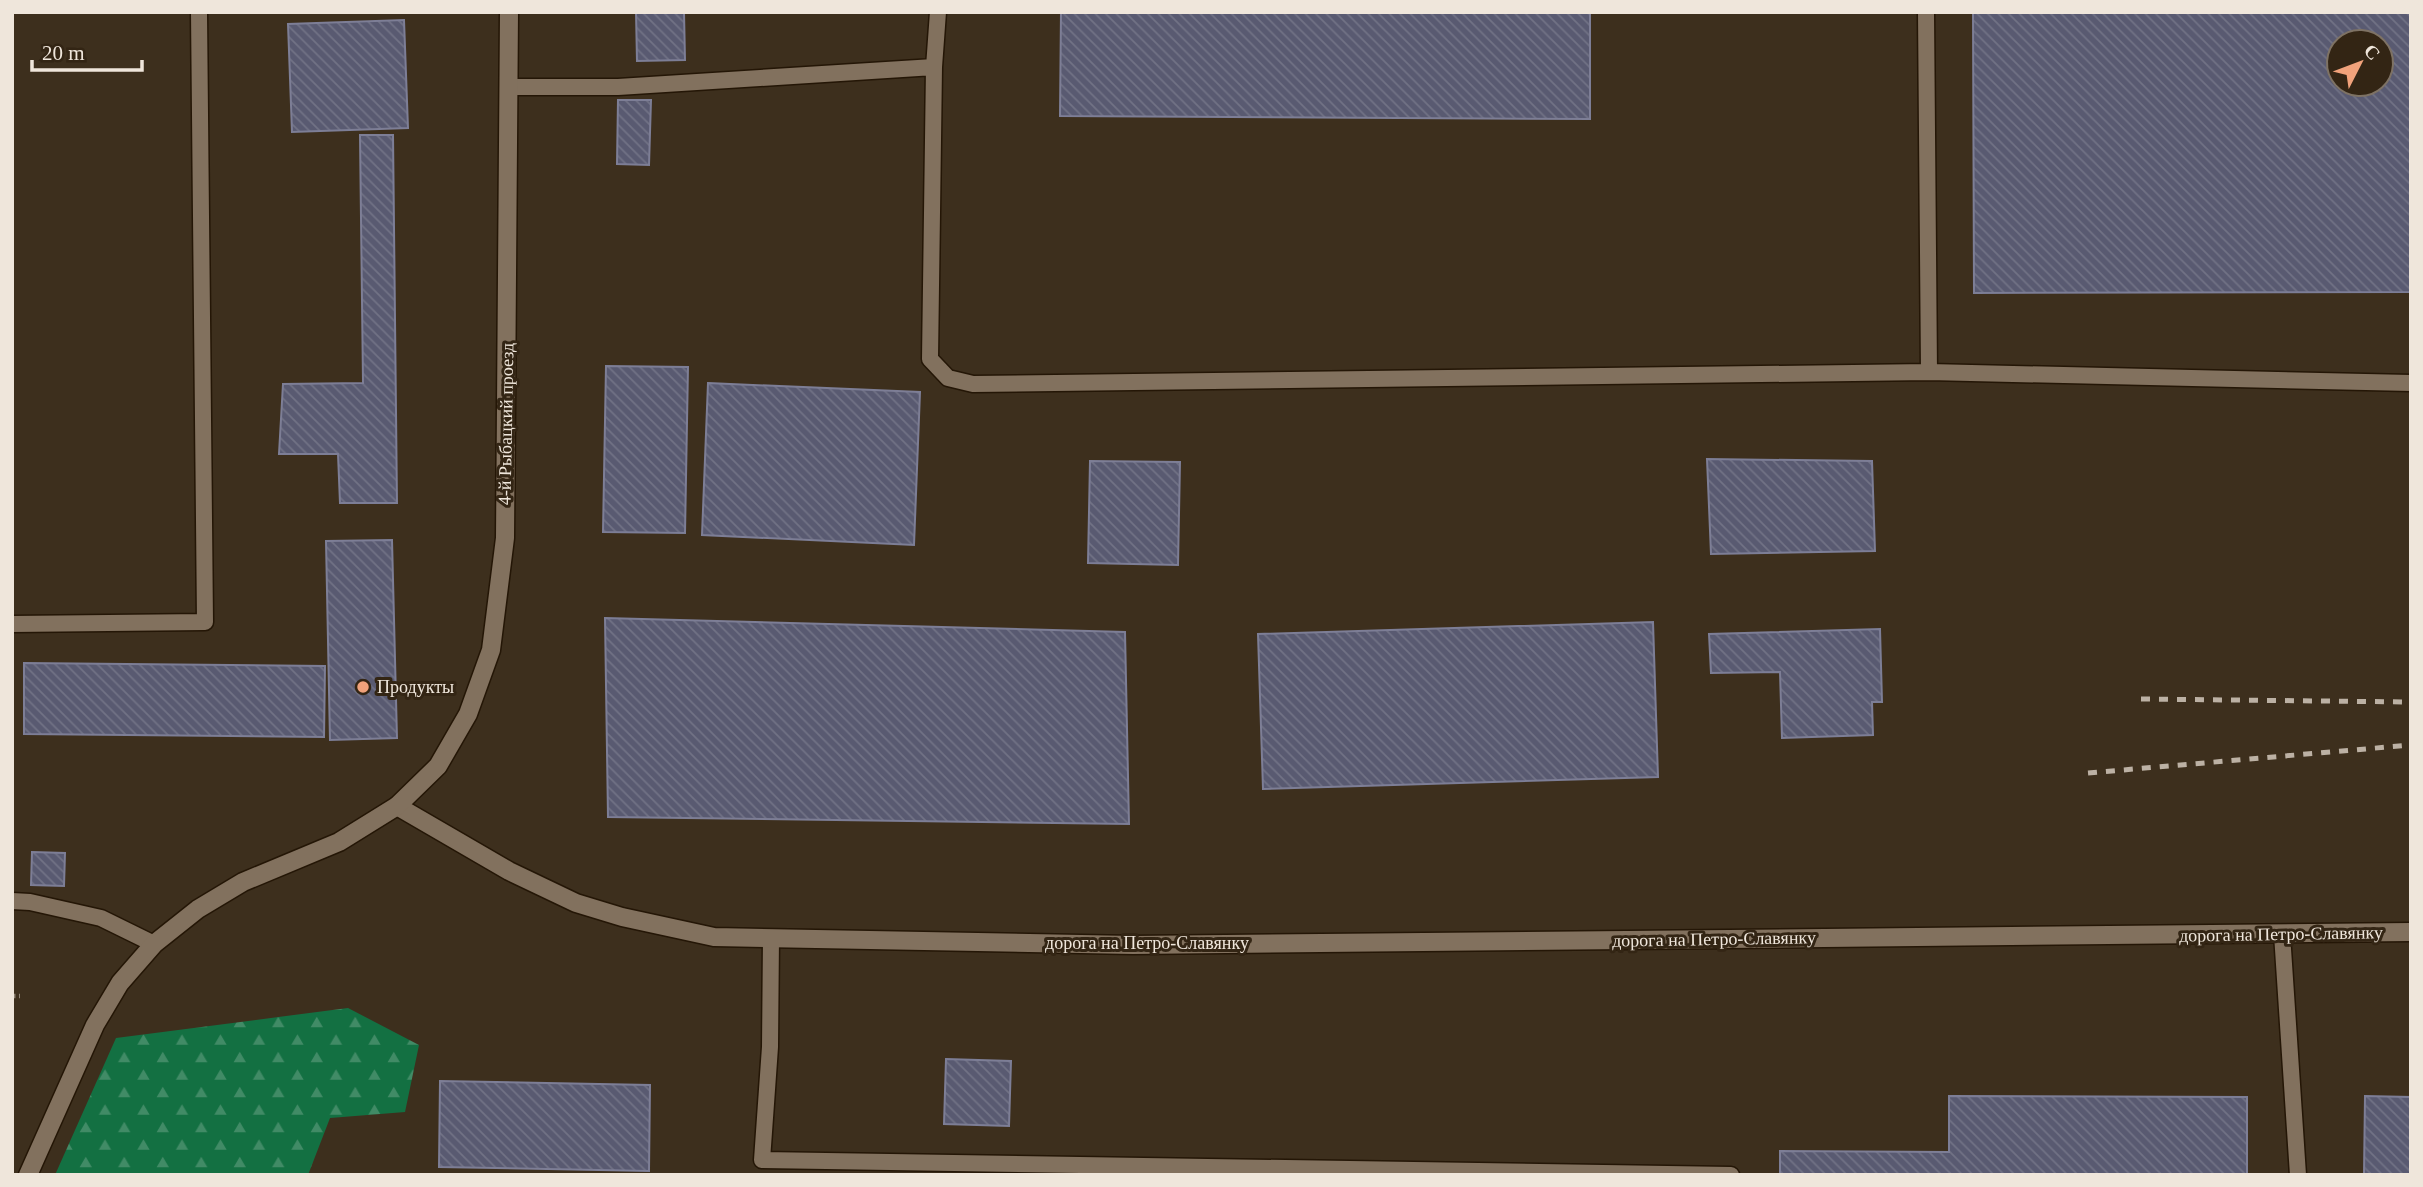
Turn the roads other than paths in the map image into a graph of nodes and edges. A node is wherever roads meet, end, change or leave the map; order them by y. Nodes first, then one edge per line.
1 (199, 12) edge
2 (509, 12) edge
3 (938, 12) edge
4 (1927, 12) edge
5 (934, 67) junction
6 (509, 87) junction
7 (1929, 372) junction
8 (2411, 383) edge
9 (12, 624) edge
10 (397, 806) junction
11 (12, 901) edge
12 (2411, 932) edge
13 (2282, 934) junction
14 (771, 938) junction
15 (154, 944) junction
16 (28, 1175) edge
17 (1731, 1175) edge
18 (2298, 1175) edge

1 - 9 lane
2 - 6 street, 4-й Рыбацкий проезд
3 - 5 lane
4 - 7 lane
5 - 6 lane
5 - 7 lane
6 - 10 street, 4-й Рыбацкий проезд
7 - 8 lane
10 - 14 street, дорога на Петро-Славянку
10 - 15 street
11 - 15 lane
12 - 13 street, дорога на Петро-Славянку
13 - 14 street, дорога на Петро-Славянку
13 - 18 lane
14 - 17 lane
15 - 16 street

